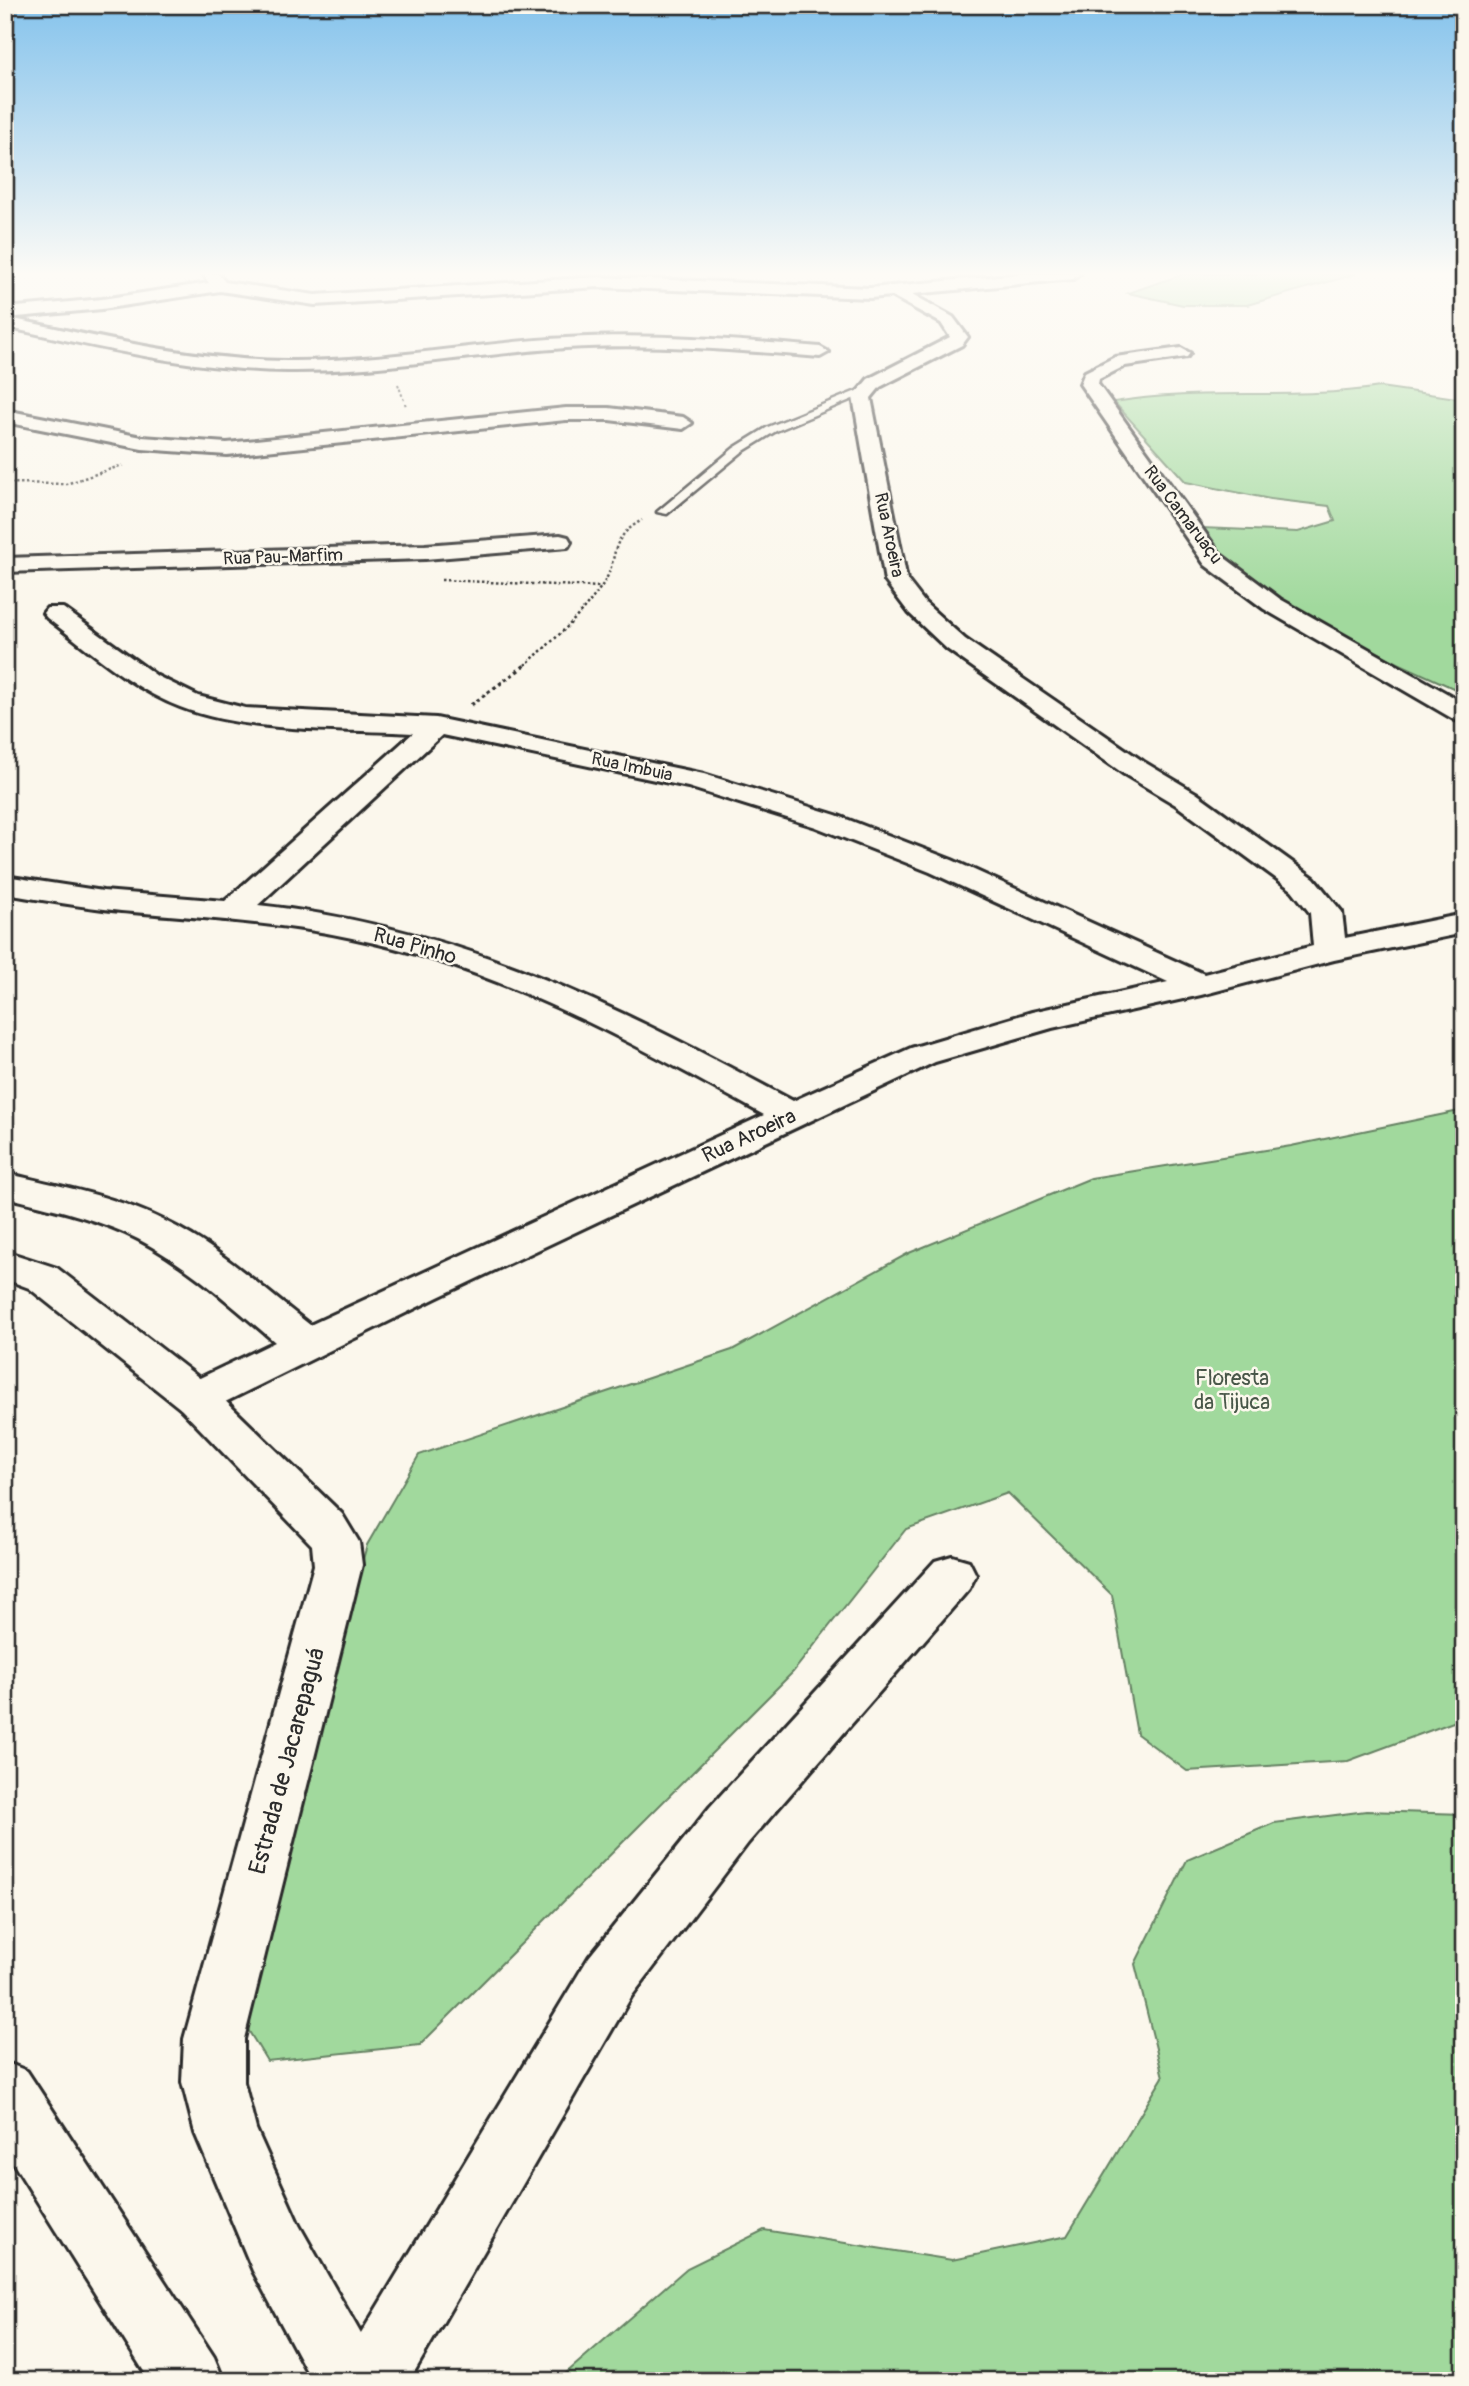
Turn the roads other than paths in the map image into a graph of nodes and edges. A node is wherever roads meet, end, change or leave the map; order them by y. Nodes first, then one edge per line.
1 (871, 385) edge
2 (1090, 385) edge
3 (864, 391) junction
4 (5, 416) edge
5 (683, 423) dead end
6 (663, 512) road end
7 (560, 542) dead end
8 (5, 565) edge
9 (55, 613) dead end
10 (1464, 714) edge
11 (436, 726) junction
12 (5, 885) edge
13 (235, 909) junction
14 (1464, 923) edge
15 (1330, 951) junction
16 (1201, 985) junction
17 (793, 1116) junction
18 (5, 1185) edge
19 (5, 1264) edge
20 (306, 1344) junction
21 (196, 1398) junction
22 (952, 1575) dead end
23 (5, 2092) edge
24 (190, 2381) edge
25 (350, 2381) edge
26 (371, 2381) edge

1 - 3 street
2 - 10 street, Rua Camaruaçu
3 - 6 lane
3 - 15 street, Rua Aroeira
4 - 5 street
7 - 8 street, Rua Pau-Marfim
9 - 11 street, Rua Imbuia
11 - 13 street
11 - 16 street, Rua Imbuia
12 - 13 street, Rua Pinho
13 - 17 street, Rua Pinho
14 - 15 street, Rua Aroeira
15 - 16 street, Rua Aroeira
16 - 17 street, Rua Aroeira
17 - 20 street, Rua Aroeira
18 - 20 street
19 - 21 street, Estrada de Jacarepaguá
20 - 21 street, Rua Aroeira
21 - 25 street, Estrada de Jacarepaguá
22 - 26 street
23 - 24 street

